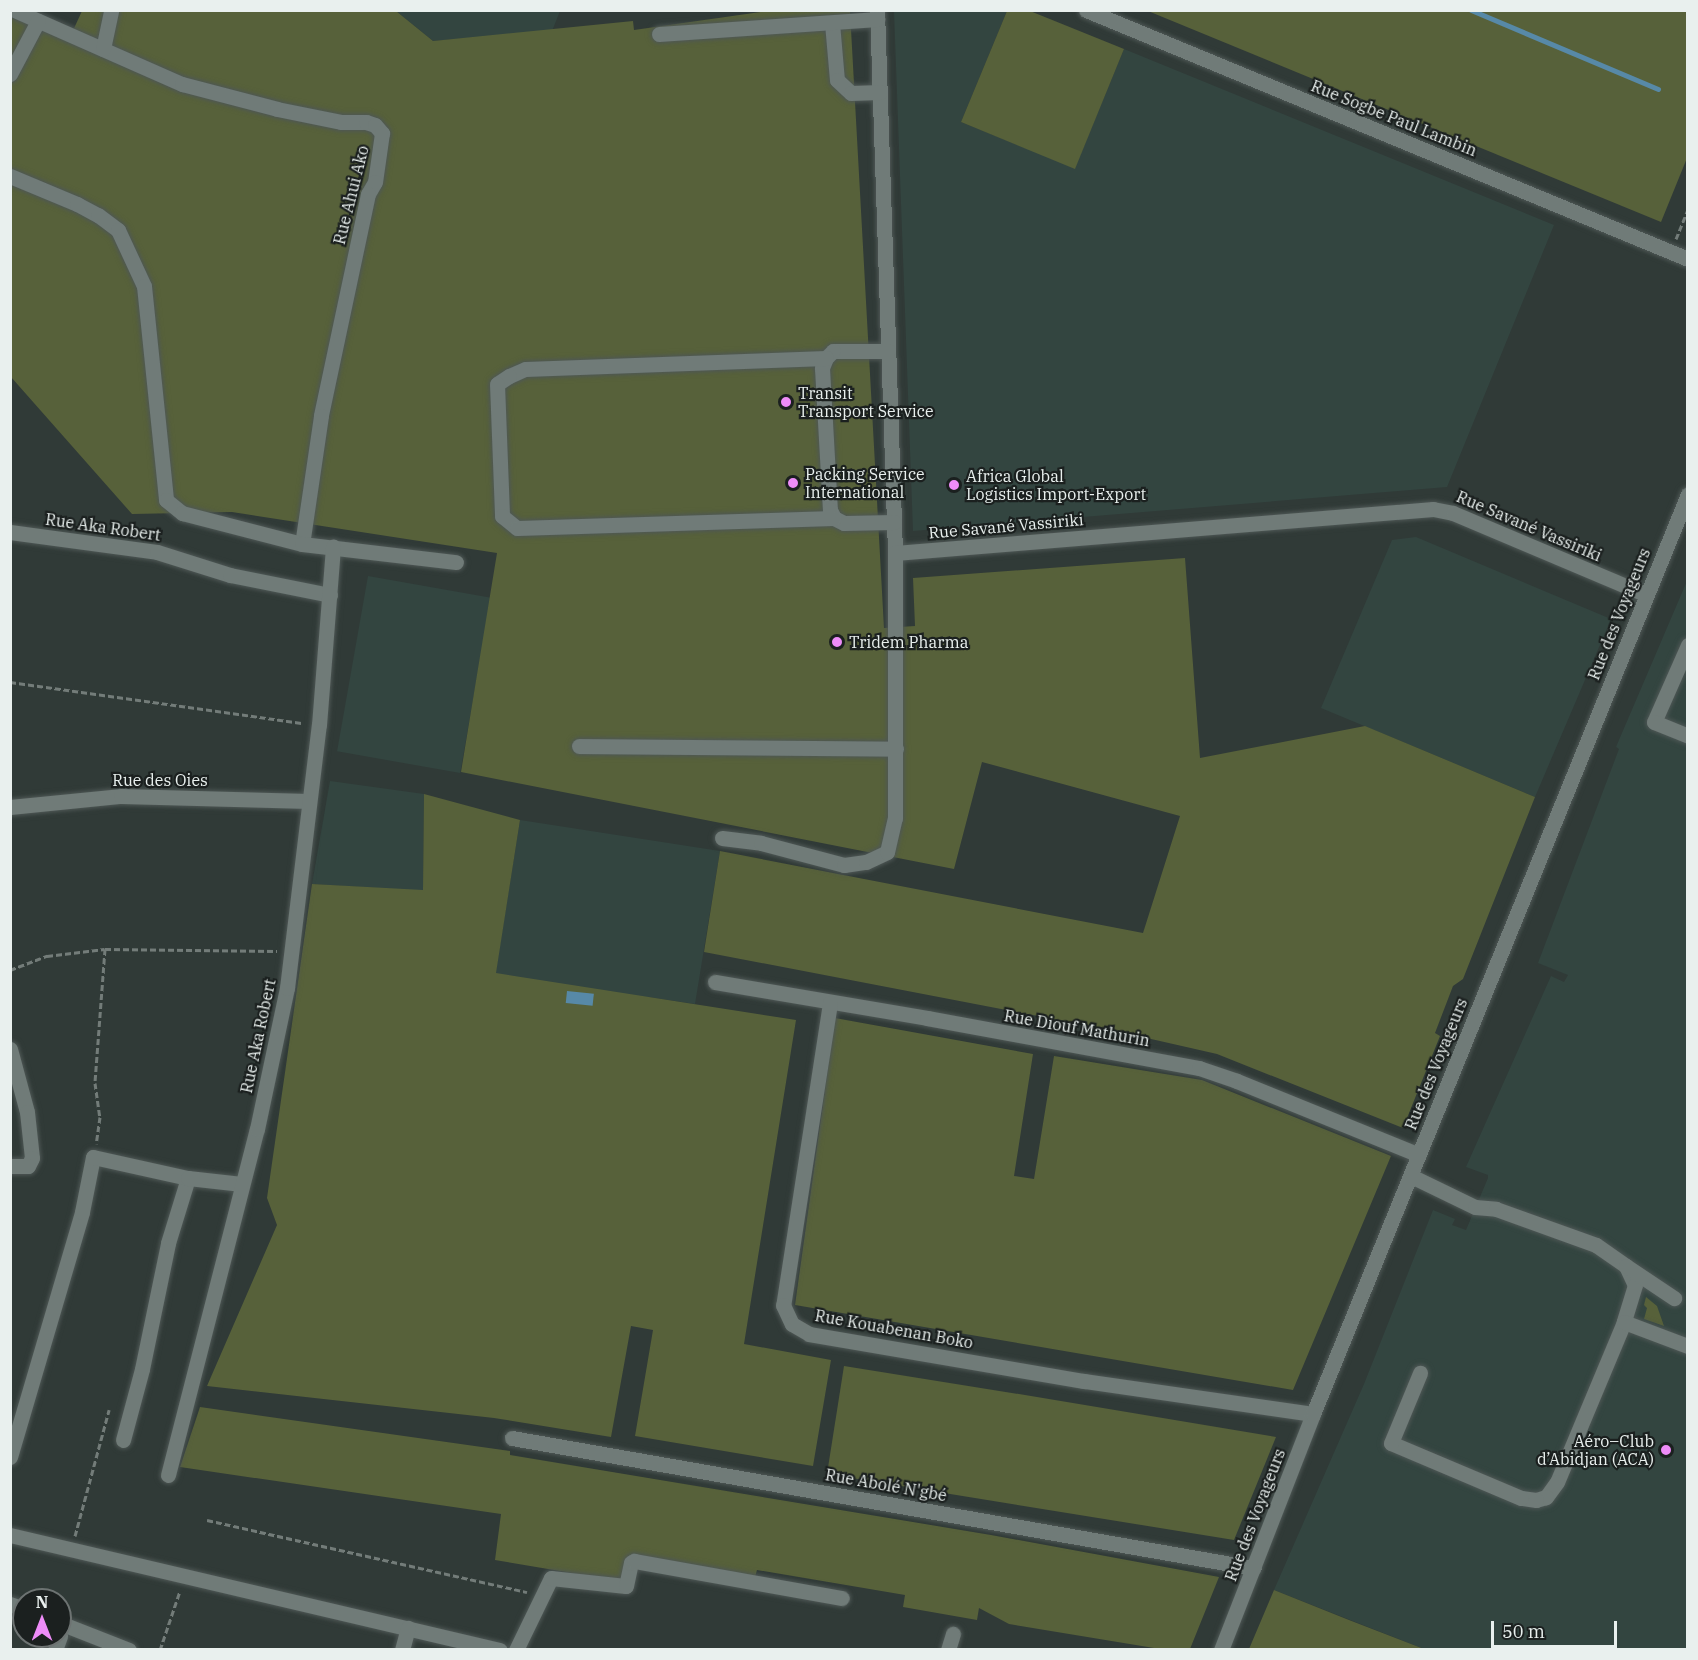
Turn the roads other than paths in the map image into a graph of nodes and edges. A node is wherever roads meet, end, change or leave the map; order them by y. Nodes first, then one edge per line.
1 (14, 10) edge
2 (111, 10) edge
3 (1086, 10) edge
4 (877, 15) edge
5 (38, 21) junction
6 (832, 23) junction
7 (659, 34) dead end
8 (103, 49) junction
9 (10, 74) edge
10 (880, 92) junction
11 (10, 176) edge
12 (1688, 259) edge
13 (888, 351) junction
14 (826, 358) junction
15 (1688, 494) edge
16 (834, 518) junction
17 (894, 522) junction
18 (10, 532) edge
19 (302, 544) junction
20 (333, 547) junction
21 (895, 553) junction
22 (456, 562) dead end
23 (1646, 594) junction
24 (330, 595) junction
25 (1688, 645) edge
26 (1688, 736) edge
27 (579, 746) dead end
28 (897, 749) junction
29 (309, 801) junction
30 (10, 807) edge
31 (722, 838) dead end
32 (715, 982) dead end
33 (830, 1003) junction
34 (10, 1049) edge
35 (1419, 1155) junction
36 (10, 1166) edge
37 (1411, 1176) junction
38 (188, 1178) junction
39 (242, 1184) junction
40 (1626, 1266) junction
41 (1674, 1298) dead end
42 (1624, 1322) junction
43 (1688, 1346) edge
44 (1420, 1373) dead end
45 (1313, 1414) junction
46 (512, 1438) dead end
47 (123, 1440) dead end
48 (10, 1457) edge
49 (168, 1475) dead end
50 (10, 1535) edge
51 (1254, 1568) junction
52 (842, 1598) dead end
53 (408, 1628) junction
54 (72, 1633) edge
55 (953, 1634) dead end
56 (129, 1650) edge
57 (402, 1650) edge
58 (500, 1650) edge
59 (516, 1650) edge
60 (948, 1650) edge
61 (1221, 1650) edge

1 - 5 street, Rue Ahui Ako
2 - 8 street
3 - 12 street, Rue Sogbe Paul Lambin
4 - 6 street
4 - 10 street
5 - 8 street, Rue Ahui Ako
5 - 9 street
6 - 7 street
6 - 10 street
8 - 19 street, Rue Ahui Ako
10 - 13 street
11 - 19 street
13 - 14 street
13 - 17 street
14 - 16 street
14 - 16 street
15 - 23 street, Rue des Voyageurs
16 - 17 street
17 - 21 street
18 - 24 street, Rue Aka Robert
19 - 20 street
20 - 22 street
20 - 24 street, Rue Aka Robert
21 - 23 street, Rue Savané Vassiriki
21 - 28 street
23 - 35 street, Rue des Voyageurs
24 - 29 street, Rue Aka Robert
25 - 26 street
27 - 28 street
28 - 31 street
29 - 30 street, Rue des Oies
29 - 39 street, Rue Aka Robert
32 - 33 street, Rue Diouf Mathurin
33 - 35 street, Rue Diouf Mathurin
33 - 45 street, Rue Kouabenan Boko
34 - 36 street
35 - 37 street, Rue des Voyageurs
37 - 40 street
37 - 45 street, Rue des Voyageurs
38 - 39 street
38 - 47 street
38 - 48 street
39 - 49 street, Rue Aka Robert
40 - 41 street
40 - 42 street
42 - 43 street
42 - 44 street
45 - 51 street, Rue des Voyageurs
46 - 51 street, Rue Abolé N'gbé
50 - 53 street
51 - 61 street, Rue des Voyageurs
52 - 59 street
53 - 57 street
53 - 58 street
54 - 56 street
55 - 60 street

